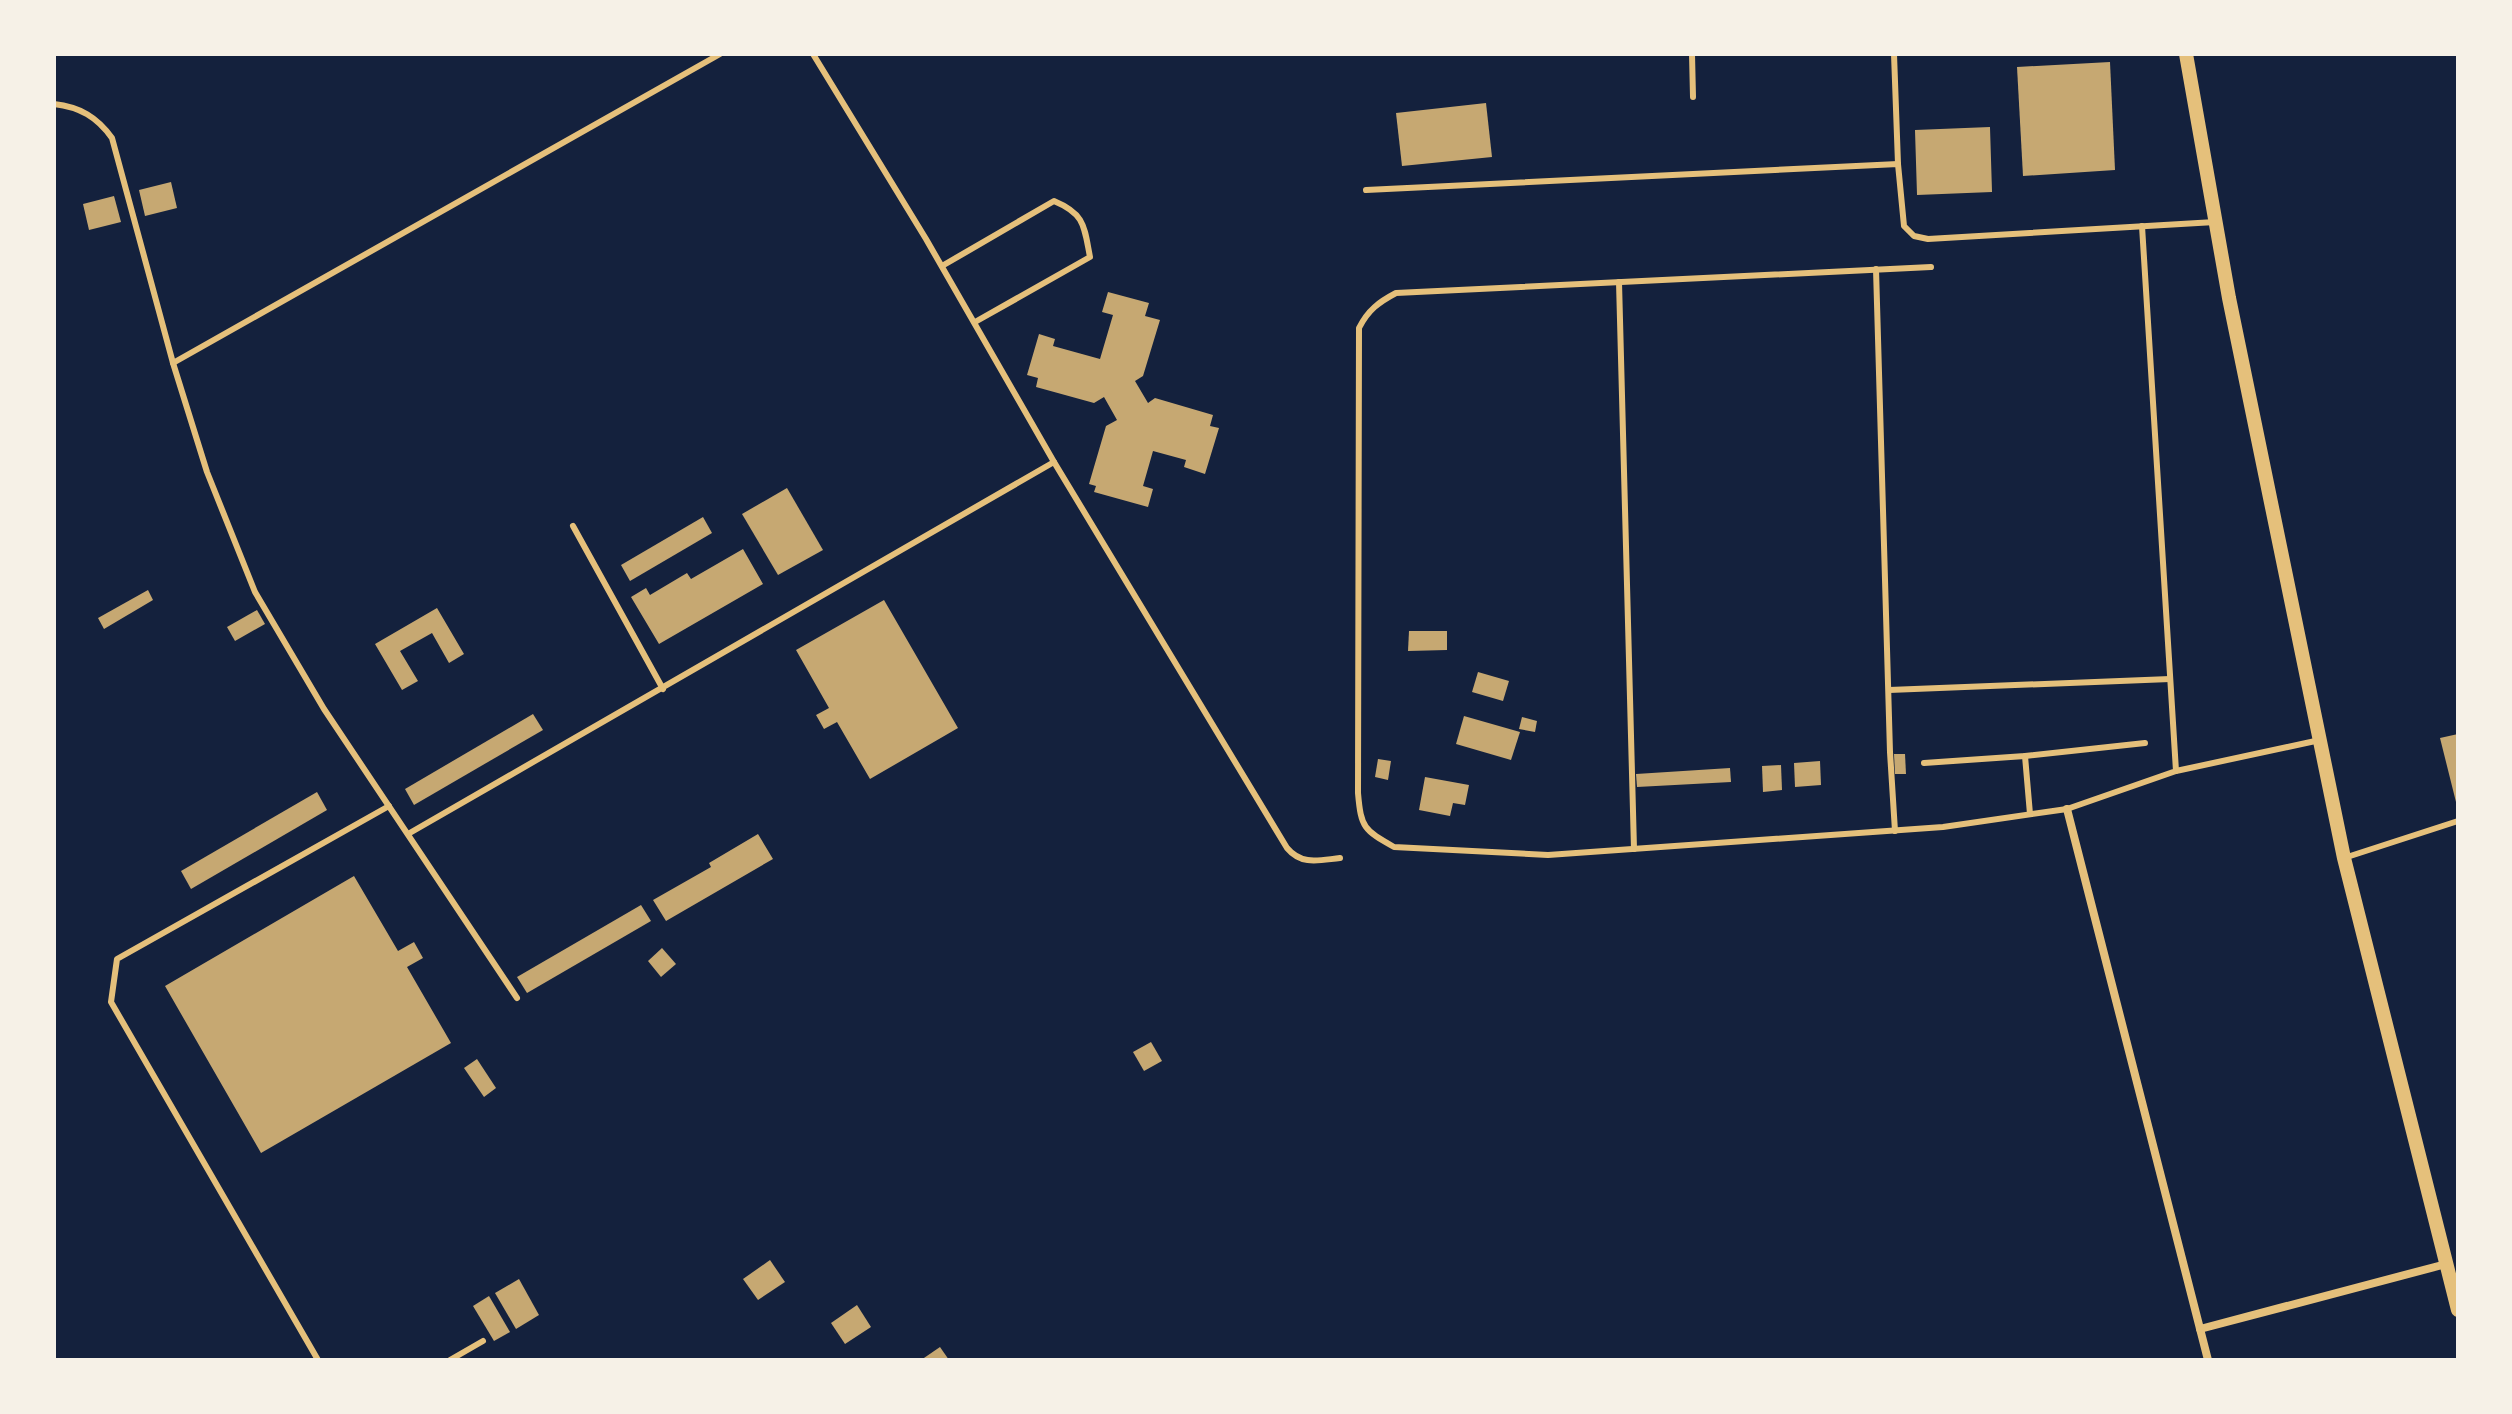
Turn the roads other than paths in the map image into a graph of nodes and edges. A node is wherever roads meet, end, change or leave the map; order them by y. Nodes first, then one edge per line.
1 (720, 54) edge
2 (813, 54) edge
3 (1692, 54) edge
4 (1894, 54) edge
5 (2186, 54) edge
6 (1693, 97) dead end
7 (54, 104) edge
8 (1898, 164) junction
9 (1366, 190) dead end
10 (2215, 222) junction
11 (2142, 226) junction
12 (942, 266) junction
13 (1931, 267) dead end
14 (1876, 269) junction
15 (1619, 282) junction
16 (975, 322) junction
17 (173, 363) junction
18 (1054, 462) junction
19 (573, 526) dead end
20 (2170, 679) junction
21 (663, 689) junction
22 (1889, 690) junction
23 (2320, 740) junction
24 (2145, 743) dead end
25 (2025, 756) junction
26 (1924, 763) dead end
27 (2176, 771) junction
28 (389, 806) junction
29 (2067, 809) junction
30 (2030, 814) junction
31 (2458, 821) edge
32 (1895, 831) junction
33 (408, 834) junction
34 (1634, 849) junction
35 (1340, 858) dead end
36 (2344, 858) junction
37 (517, 998) dead end
38 (2452, 1263) edge
39 (2458, 1310) edge
40 (2200, 1329) junction
41 (483, 1341) dead end
42 (318, 1360) edge
43 (450, 1360) edge
44 (2208, 1360) edge

1 - 17 lane
2 - 12 lane
3 - 6 lane
4 - 8 lane
5 - 10 street
7 - 17 lane
8 - 9 lane
8 - 11 lane
10 - 11 lane
10 - 23 street
11 - 20 lane
12 - 16 lane
12 - 16 lane
13 - 14 lane
14 - 15 lane
14 - 22 lane
15 - 34 lane
15 - 34 lane
16 - 18 lane
17 - 28 lane
18 - 21 lane
18 - 35 lane
19 - 21 lane
20 - 22 lane
20 - 27 lane
21 - 33 lane
22 - 32 lane
23 - 27 lane
23 - 36 street
24 - 25 lane
25 - 26 lane
25 - 30 lane
27 - 29 lane
28 - 33 lane
28 - 42 lane
29 - 30 lane
29 - 40 street
30 - 32 lane
31 - 36 lane
32 - 34 lane
33 - 37 lane
36 - 38 street
38 - 39 street
38 - 40 street
40 - 44 street
41 - 43 lane

